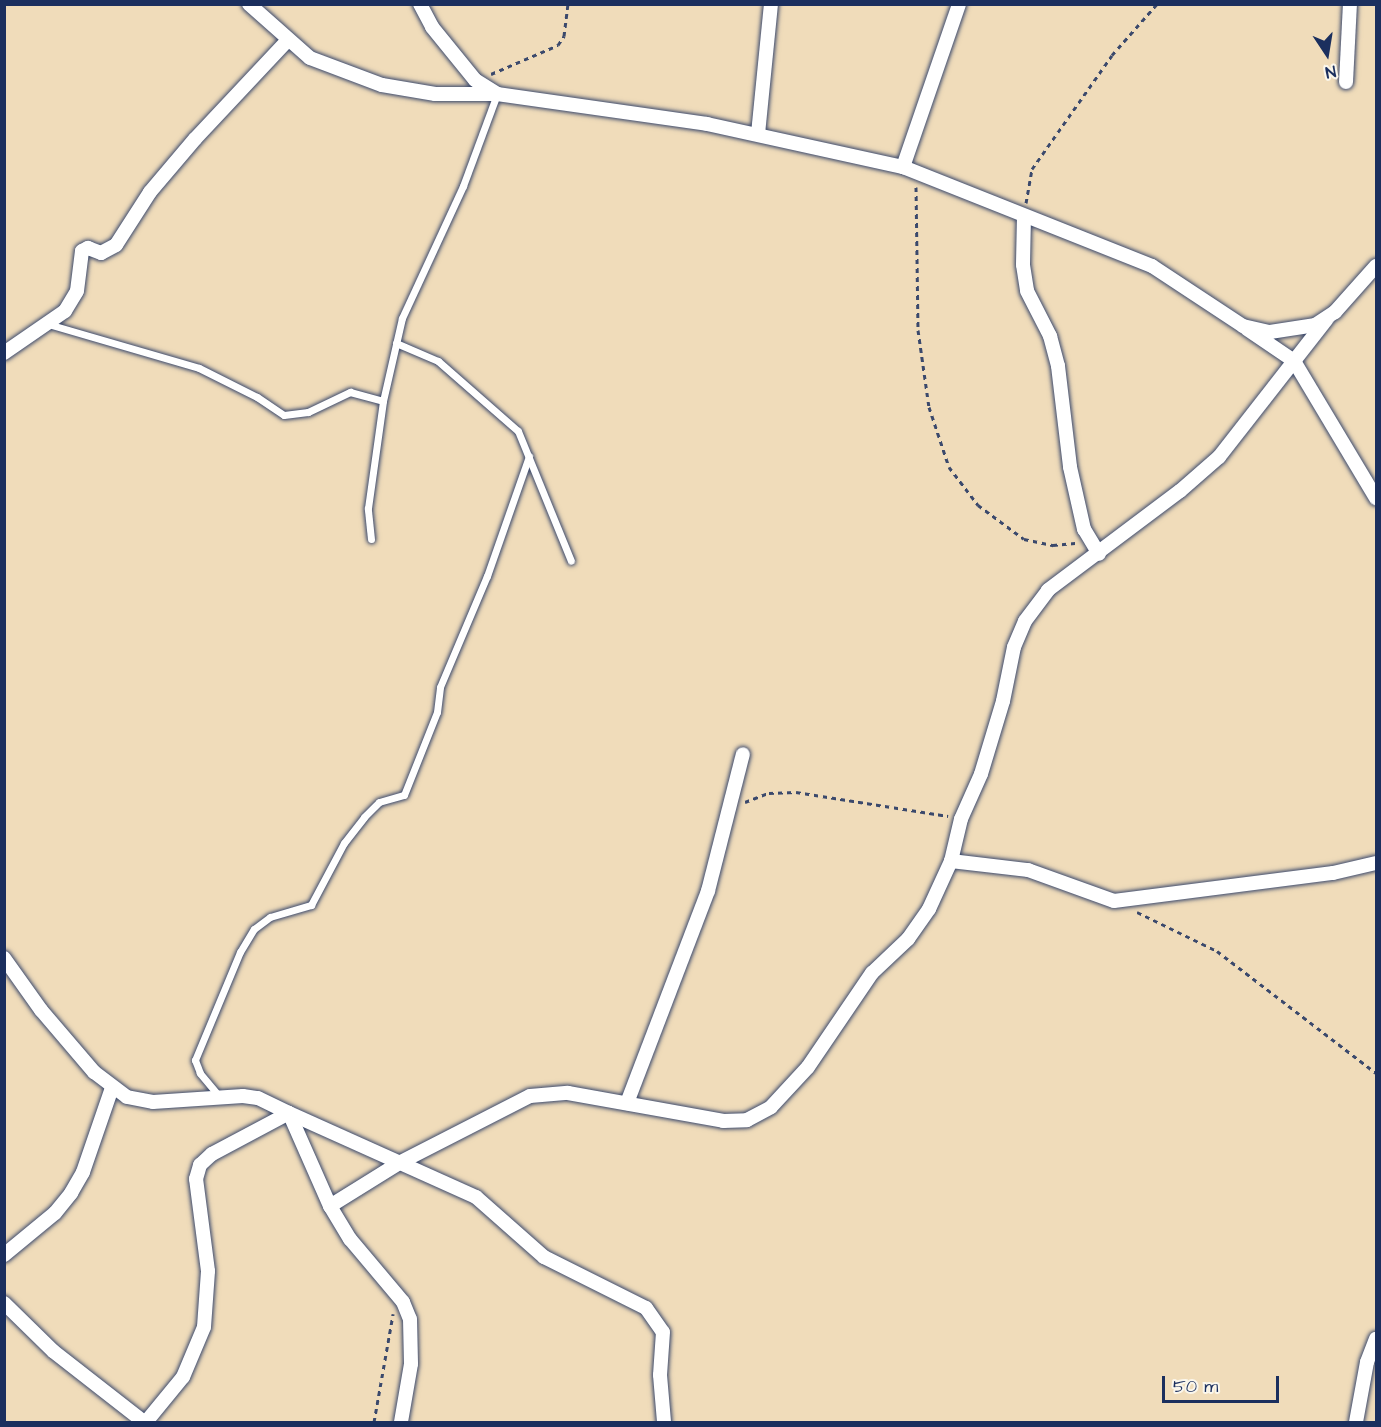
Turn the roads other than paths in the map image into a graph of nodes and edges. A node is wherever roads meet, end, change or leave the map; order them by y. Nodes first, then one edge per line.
1 (249, 4) edge
2 (420, 4) edge
3 (771, 4) edge
4 (959, 4) edge
5 (1350, 4) edge
6 (287, 41) junction
7 (1346, 82) dead end
8 (497, 94) junction
9 (758, 134) junction
10 (903, 167) junction
11 (1024, 216) junction
12 (1377, 266) edge
13 (1327, 319) junction
14 (48, 324) junction
15 (1243, 326) junction
16 (396, 343) junction
17 (4, 353) edge
18 (1294, 361) junction
19 (383, 400) junction
20 (529, 456) junction
21 (1377, 498) edge
22 (372, 539) dead end
23 (1099, 554) junction
24 (571, 561) dead end
25 (743, 754) dead end
26 (951, 861) junction
27 (1377, 863) edge
28 (4, 958) edge
29 (112, 1088) junction
30 (219, 1096) junction
31 (627, 1103) junction
32 (289, 1113) junction
33 (399, 1163) junction
34 (330, 1206) junction
35 (4, 1255) edge
36 (4, 1303) edge
37 (1377, 1339) edge
38 (145, 1422) edge
39 (401, 1422) edge
40 (664, 1422) edge
41 (1356, 1422) edge

1 - 6 street
2 - 8 street
3 - 9 street
4 - 10 street
5 - 7 street
6 - 8 street
6 - 14 street
8 - 9 street
8 - 16 lane
9 - 10 street
10 - 11 street
11 - 15 street
11 - 23 street
12 - 13 street
13 - 15 street
13 - 18 street
14 - 17 street
14 - 19 lane
15 - 18 street
16 - 19 lane
16 - 20 lane
18 - 21 street
18 - 23 street
19 - 22 lane
20 - 24 lane
20 - 30 lane
23 - 26 street
25 - 31 street
26 - 27 street
26 - 31 street
28 - 29 street
29 - 30 street
29 - 35 street
30 - 32 street
31 - 33 street
32 - 33 street
32 - 34 street
32 - 38 street
33 - 34 street
33 - 40 street
34 - 39 street
36 - 38 street
37 - 41 street

